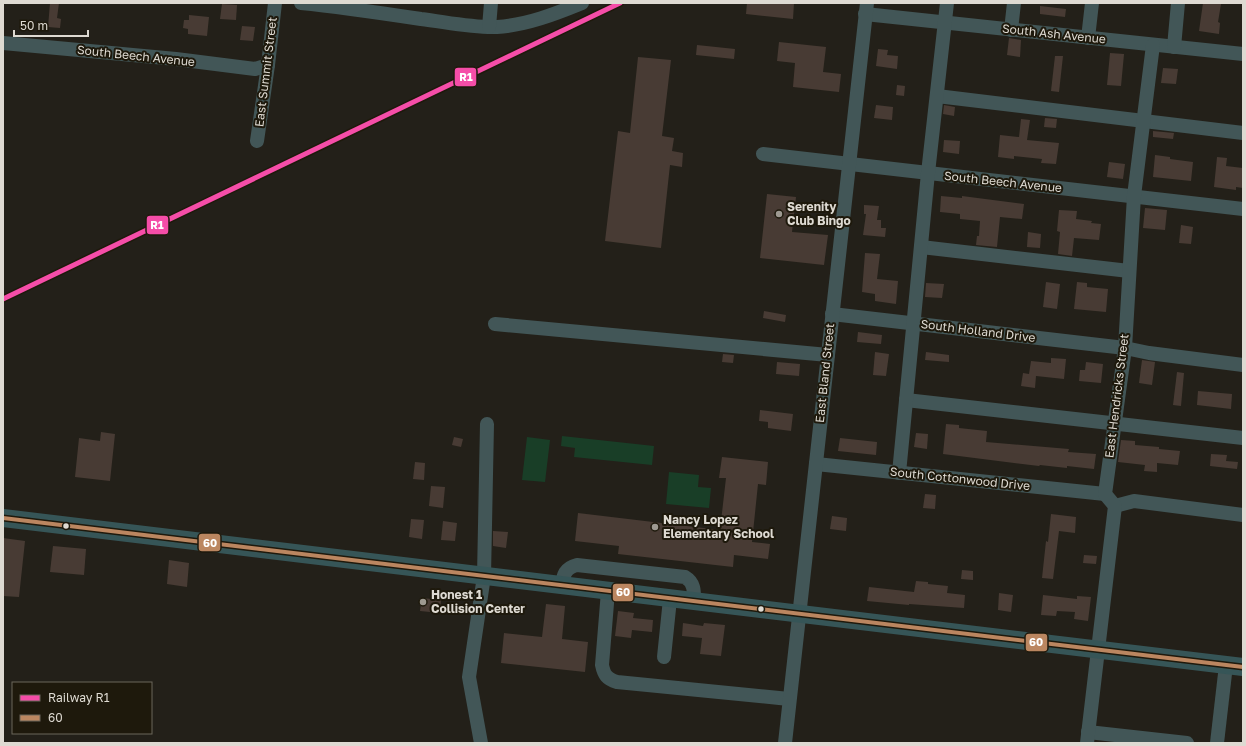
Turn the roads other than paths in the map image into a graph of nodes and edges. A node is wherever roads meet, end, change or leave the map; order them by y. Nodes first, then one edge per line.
1 (275, 3) edge
2 (301, 3) edge
3 (491, 3) edge
4 (947, 3) edge
5 (1014, 3) edge
6 (1092, 3) edge
7 (1178, 3) edge
8 (578, 4) edge
9 (866, 9) edge
10 (945, 23) junction
11 (489, 27) junction
12 (1012, 30) junction
13 (1088, 38) junction
14 (3, 43) edge
15 (1153, 45) junction
16 (1174, 46) junction
17 (1243, 54) edge
18 (268, 65) junction
19 (937, 96) junction
20 (1143, 122) junction
21 (1243, 133) edge
22 (257, 141) dead end
23 (763, 154) dead end
24 (849, 164) junction
25 (928, 173) junction
26 (1134, 196) junction
27 (1243, 209) edge
28 (921, 247) junction
29 (1129, 271) junction
30 (832, 314) junction
31 (495, 324) dead end
32 (913, 324) junction
33 (1125, 348) junction
34 (828, 355) junction
35 (1243, 364) edge
36 (906, 400) junction
37 (487, 424) dead end
38 (1114, 424) junction
39 (1243, 438) edge
40 (816, 464) junction
41 (899, 473) junction
42 (1105, 494) junction
43 (1115, 506) junction
44 (1243, 515) edge
45 (3, 518) edge
46 (484, 576) junction
47 (562, 586) junction
48 (608, 591) junction
49 (670, 599) junction
50 (694, 602) junction
51 (799, 614) junction
52 (1098, 649) junction
53 (664, 657) dead end
54 (1235, 666) edge
55 (789, 699) junction
56 (1088, 738) edge
57 (1148, 741) edge
58 (481, 743) edge
59 (785, 743) edge
60 (1187, 743) edge
61 (1218, 743) edge

1 - 18 street, East Summit Street
2 - 11 street
3 - 11 street
4 - 10 street
5 - 12 street
6 - 13 street
7 - 16 street
8 - 11 street
9 - 10 street, South Ash Avenue
9 - 24 street, East Bland Street
10 - 12 street, South Ash Avenue
10 - 19 street
12 - 13 street, South Ash Avenue
13 - 15 street, South Ash Avenue
14 - 18 street, South Beech Avenue
15 - 16 street, South Ash Avenue
15 - 20 street, East Hendricks Street
16 - 17 street, South Ash Avenue
18 - 22 street, East Summit Street
19 - 20 street
19 - 25 street
20 - 21 street
20 - 26 street, East Hendricks Street
23 - 24 street, South Beech Avenue
24 - 25 street, South Beech Avenue
24 - 30 street, East Bland Street
25 - 26 street, South Beech Avenue
25 - 28 street
26 - 27 street, South Beech Avenue
26 - 29 street, East Hendricks Street
28 - 29 street
28 - 32 street
29 - 33 street, East Hendricks Street
30 - 32 street, South Holland Drive
30 - 34 street, East Bland Street
31 - 34 street
32 - 33 street, South Holland Drive
32 - 36 street
33 - 35 street, South Holland Drive
33 - 38 street, East Hendricks Street
34 - 40 street, East Bland Street
36 - 38 street
36 - 41 street
37 - 46 street
38 - 39 street
38 - 42 street, East Hendricks Street
40 - 41 street, South Cottonwood Drive
40 - 51 street, East Bland Street
41 - 42 street, South Cottonwood Drive
42 - 43 street
43 - 44 street
43 - 52 street
45 - 46 main road
46 - 47 main road
46 - 58 street
47 - 48 main road
47 - 50 street
48 - 49 main road
48 - 55 street
49 - 50 main road
49 - 53 street
50 - 51 main road
51 - 52 main road
51 - 55 street, East Bland Street
52 - 54 main road
52 - 56 street
54 - 61 street
55 - 59 street, East Bland Street
56 - 57 street
57 - 60 street

